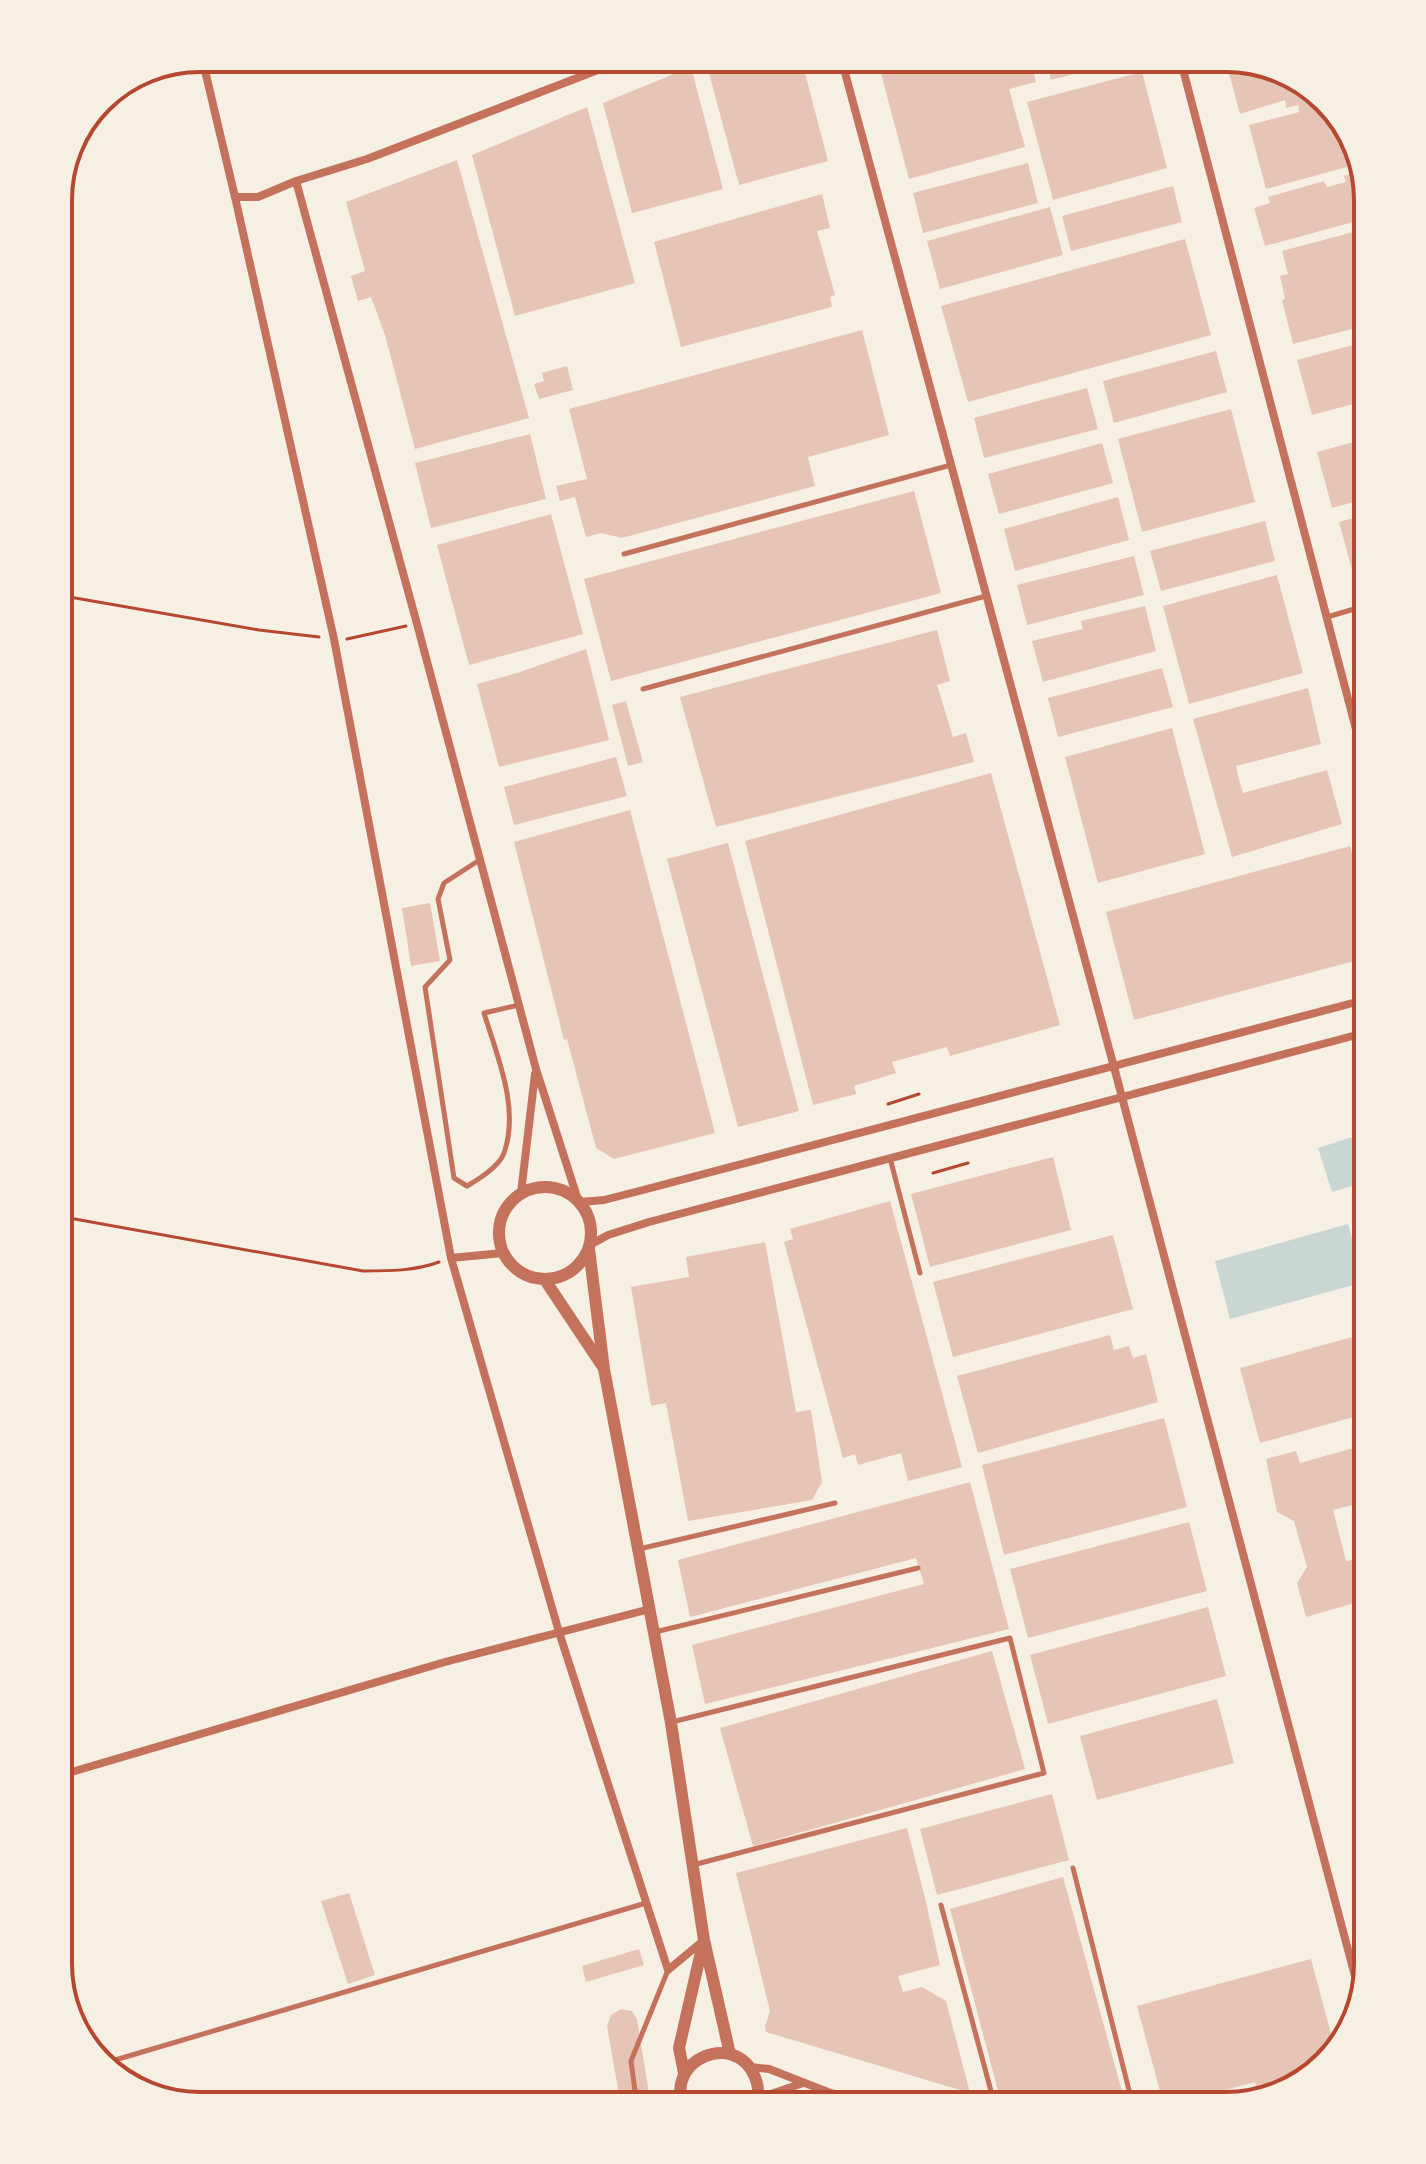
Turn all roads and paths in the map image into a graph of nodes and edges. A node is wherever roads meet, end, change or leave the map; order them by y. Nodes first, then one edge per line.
1 (205, 72) edge
2 (593, 72) edge
3 (845, 72) edge
4 (1184, 72) edge
5 (296, 181) junction
6 (235, 197) junction
7 (951, 465) junction
8 (624, 554) dead end
9 (986, 596) junction
10 (72, 597) edge
11 (1354, 609) edge
12 (1326, 617) junction
13 (417, 624) junction
14 (334, 639) junction
15 (643, 689) dead end
16 (1354, 722) edge
17 (481, 859) junction
18 (1354, 1003) edge
19 (519, 1005) junction
20 (1354, 1036) edge
21 (1114, 1067) junction
22 (536, 1069) junction
23 (919, 1094) dead end
24 (1120, 1098) junction
25 (888, 1104) dead end
26 (890, 1158) junction
27 (968, 1163) dead end
28 (933, 1173) dead end
29 (521, 1193) junction
30 (579, 1201) junction
31 (72, 1219) edge
32 (590, 1247) junction
33 (503, 1253) junction
34 (451, 1258) junction
35 (920, 1273) dead end
36 (545, 1280) junction
37 (604, 1369) junction
38 (835, 1503) dead end
39 (639, 1549) junction
40 (918, 1568) dead end
41 (650, 1609) junction
42 (559, 1632) junction
43 (655, 1632) junction
44 (671, 1723) junction
45 (72, 1772) edge
46 (692, 1866) junction
47 (1073, 1868) dead end
48 (647, 1903) junction
49 (941, 1905) dead end
50 (704, 1940) junction
51 (668, 1970) junction
52 (1354, 1971) edge
53 (730, 2054) junction
54 (116, 2060) edge
55 (750, 2067) junction
56 (684, 2073) junction
57 (803, 2083) junction
58 (635, 2092) edge
59 (681, 2092) edge
60 (758, 2092) edge
61 (777, 2092) edge
62 (831, 2092) edge
63 (991, 2092) edge
64 (1129, 2092) edge

1 - 6 street
2 - 5 street
3 - 7 street
4 - 12 street
5 - 6 street
5 - 13 street
6 - 14 street
7 - 8 lane
7 - 9 street
9 - 15 lane
9 - 21 street
10 - 14 path
11 - 12 lane
12 - 16 street
13 - 14 path
13 - 17 street
14 - 34 street
17 - 19 street
17 - 19 lane
18 - 21 street
19 - 22 street
20 - 24 street
21 - 24 street
21 - 30 street
22 - 29 street
22 - 30 street
23 - 25 path
24 - 26 street
24 - 52 street
26 - 32 street
26 - 35 lane
27 - 28 path
29 - 30 street
29 - 33 street
30 - 32 street
31 - 34 path
32 - 36 street
32 - 37 street
33 - 34 street
33 - 36 street
34 - 42 street
36 - 37 street
37 - 39 street
38 - 39 lane
39 - 41 street
40 - 43 lane
41 - 42 street
41 - 43 street
42 - 45 street
42 - 48 street
43 - 44 street
44 - 46 street
44 - 46 lane
46 - 50 street
47 - 64 lane
48 - 51 street
48 - 54 lane
49 - 63 lane
50 - 51 street
50 - 53 street
50 - 56 street
51 - 58 lane
53 - 55 street
53 - 56 street
55 - 57 street
55 - 60 street
56 - 59 street
57 - 61 street
57 - 62 street

